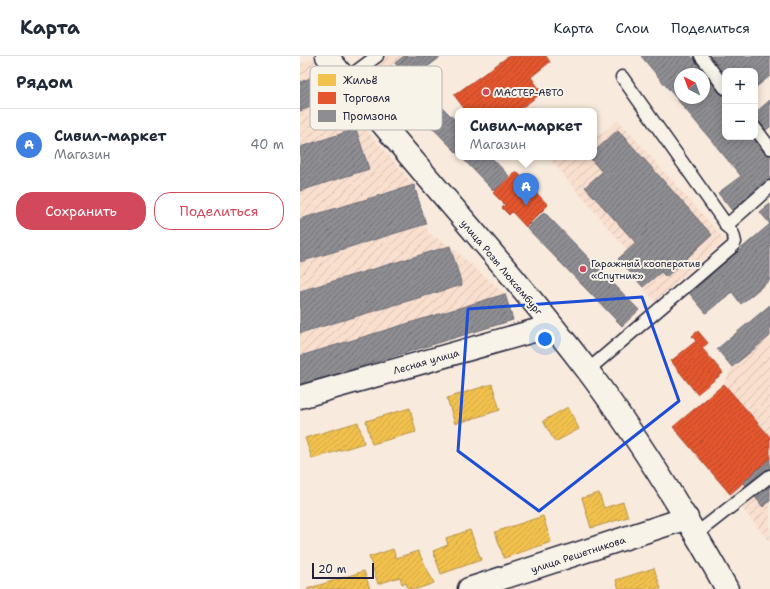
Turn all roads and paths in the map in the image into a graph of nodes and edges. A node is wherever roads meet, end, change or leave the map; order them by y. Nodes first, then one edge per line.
1 (327, 56) edge
2 (377, 56) edge
3 (701, 56) edge
4 (335, 66) edge
5 (364, 66) edge
6 (622, 77) dead end
7 (722, 84) edge
8 (388, 130) edge
9 (758, 132) edge
10 (770, 148) edge
11 (770, 187) edge
12 (726, 226) junction
13 (551, 326) junction
14 (588, 370) junction
15 (300, 397) edge
16 (770, 476) edge
17 (692, 526) junction
18 (469, 589) edge
19 (727, 589) edge

1 - 4 street, улица Розы Люксембург
2 - 5 lane
3 - 7 lane
6 - 12 lane
8 - 13 street, улица Розы Люксембург
9 - 10 lane
11 - 12 lane
12 - 14 lane
13 - 14 street, улица Розы Люксембург
13 - 15 street, Лесная улица
14 - 17 street, улица Розы Люксембург
16 - 17 lane
17 - 18 street, улица Решетникова
17 - 19 street, улица Розы Люксембург

